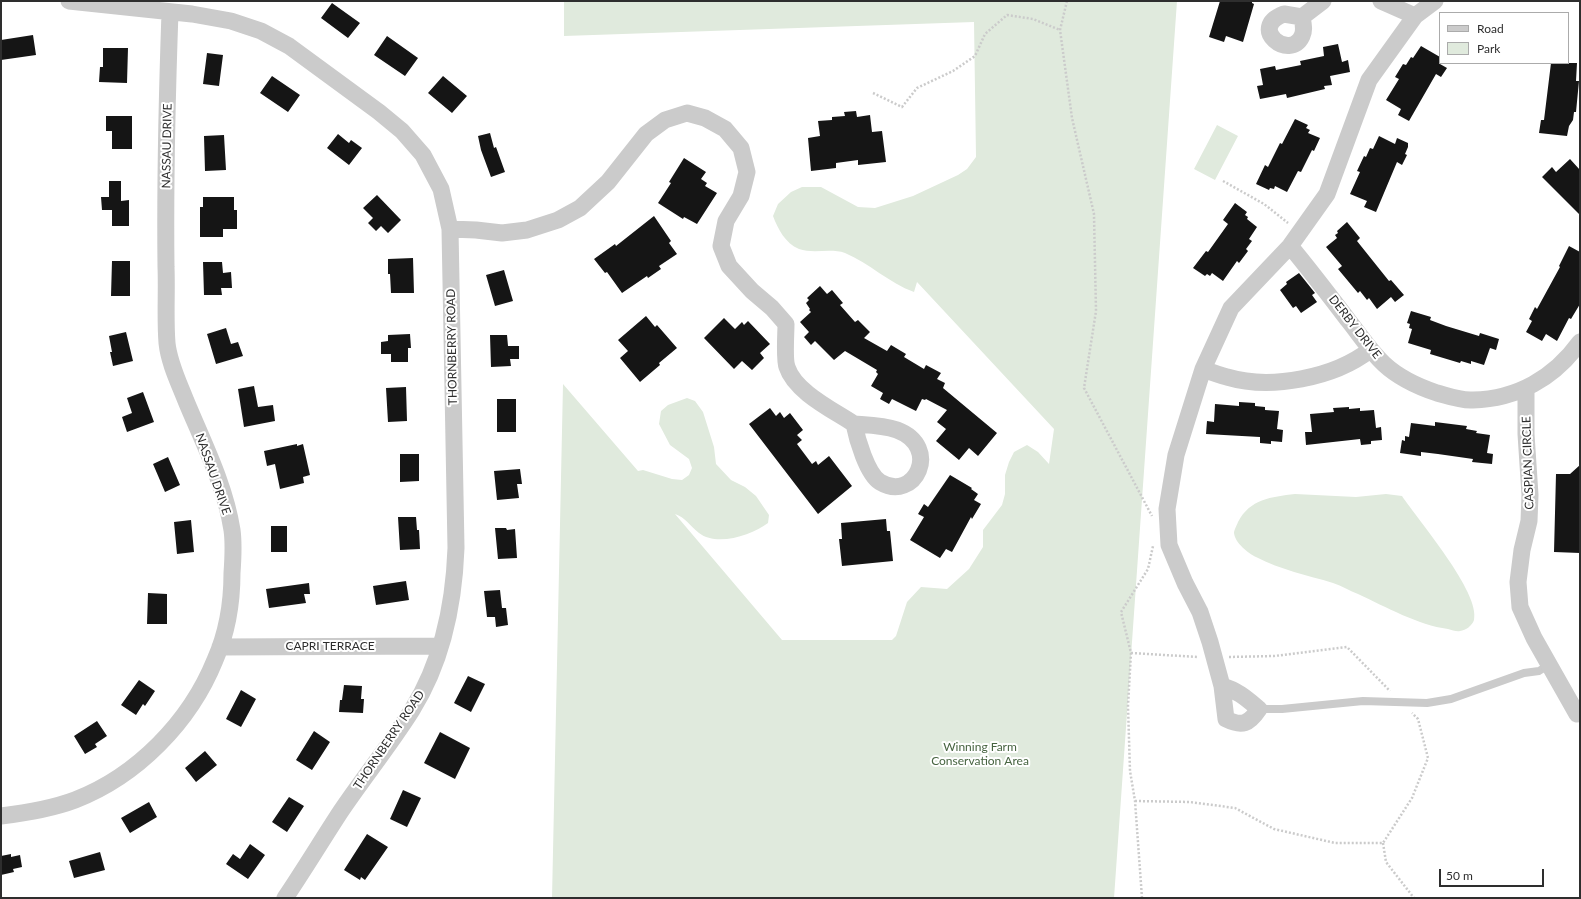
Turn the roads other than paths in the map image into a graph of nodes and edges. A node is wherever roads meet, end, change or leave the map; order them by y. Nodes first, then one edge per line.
1 (69, 1) edge
2 (1323, 1) edge
3 (1381, 1) edge
4 (1435, 1) edge
5 (170, 12) junction
6 (1415, 16) junction
7 (1302, 17) dead end
8 (450, 229) junction
9 (1290, 246) junction
10 (1580, 342) edge
11 (1370, 350) junction
12 (1204, 369) junction
13 (1526, 389) junction
14 (854, 424) dead end
15 (220, 646) junction
16 (440, 646) junction
17 (1550, 664) junction
18 (1222, 686) junction
19 (1259, 709) junction
20 (1577, 714) dead end
21 (1, 816) edge
22 (285, 898) edge

1 - 5 street, THORNBERRY ROAD
2 - 7 street
3 - 6 street
4 - 6 street
5 - 8 street, THORNBERRY ROAD
5 - 15 street, NASSAU DRIVE
6 - 9 street
8 - 14 street
8 - 16 street, THORNBERRY ROAD
9 - 11 street, DERBY DRIVE
9 - 12 street
10 - 13 street, DERBY DRIVE
11 - 12 street
11 - 13 street, DERBY DRIVE
12 - 18 street
13 - 17 street, CASPIAN CIRCLE
15 - 16 street, CAPRI TERRACE
15 - 21 street, NASSAU DRIVE
16 - 22 street, THORNBERRY ROAD
17 - 19 lane
17 - 20 street, CASPIAN CIRCLE
18 - 19 street
18 - 19 street

